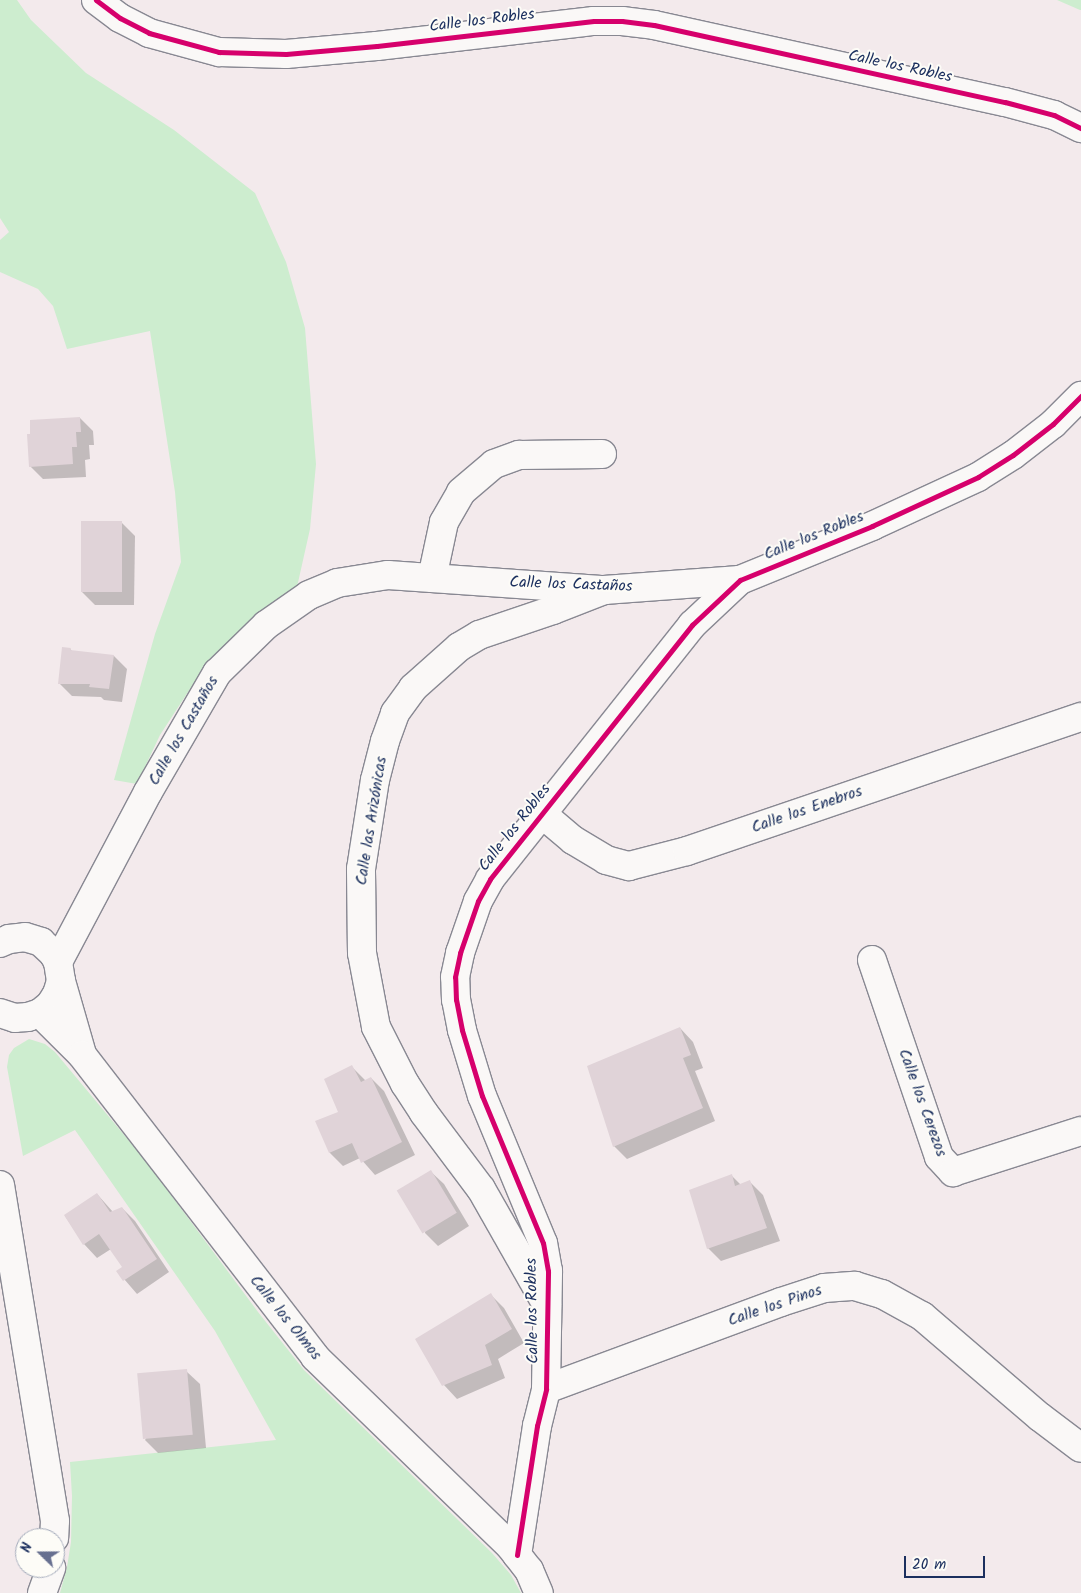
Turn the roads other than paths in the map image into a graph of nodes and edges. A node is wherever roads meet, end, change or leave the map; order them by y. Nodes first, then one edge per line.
1 (96, 0) edge
2 (1081, 128) edge
3 (1081, 396) edge
4 (602, 454) dead end
5 (432, 578) junction
6 (740, 580) junction
7 (604, 590) junction
8 (1081, 717) edge
9 (541, 813) junction
10 (3, 938) edge
11 (872, 960) dead end
12 (53, 962) junction
13 (14, 1018) edge
14 (82, 1056) junction
15 (1081, 1131) edge
16 (0, 1185) edge
17 (549, 1309) junction
18 (546, 1389) junction
19 (1081, 1448) edge
20 (55, 1528) edge
21 (518, 1554) junction
22 (47, 1578) edge
23 (42, 1593) edge
24 (539, 1593) edge

1 - 2 street, Calle los Robles
3 - 6 street, Calle los Robles
4 - 5 street
5 - 7 street, Calle los Castaños
5 - 12 street, Calle los Castaños
6 - 7 street, Calle los Castaños
6 - 9 street, Calle los Robles
7 - 17 street, Calle las Arizónicas
8 - 9 street, Calle los Enebros
9 - 17 street, Calle los Robles
10 - 12 street
11 - 15 street, Calle los Cerezos
12 - 13 street
12 - 14 street, Calle los Olmos
13 - 14 street, Calle los Olmos
14 - 21 street, Calle los Olmos
16 - 20 street
17 - 18 street, Calle los Robles
18 - 19 street, Calle los Pinos
18 - 21 street, Calle los Robles
21 - 24 street, Calle los Olmos
22 - 23 street

